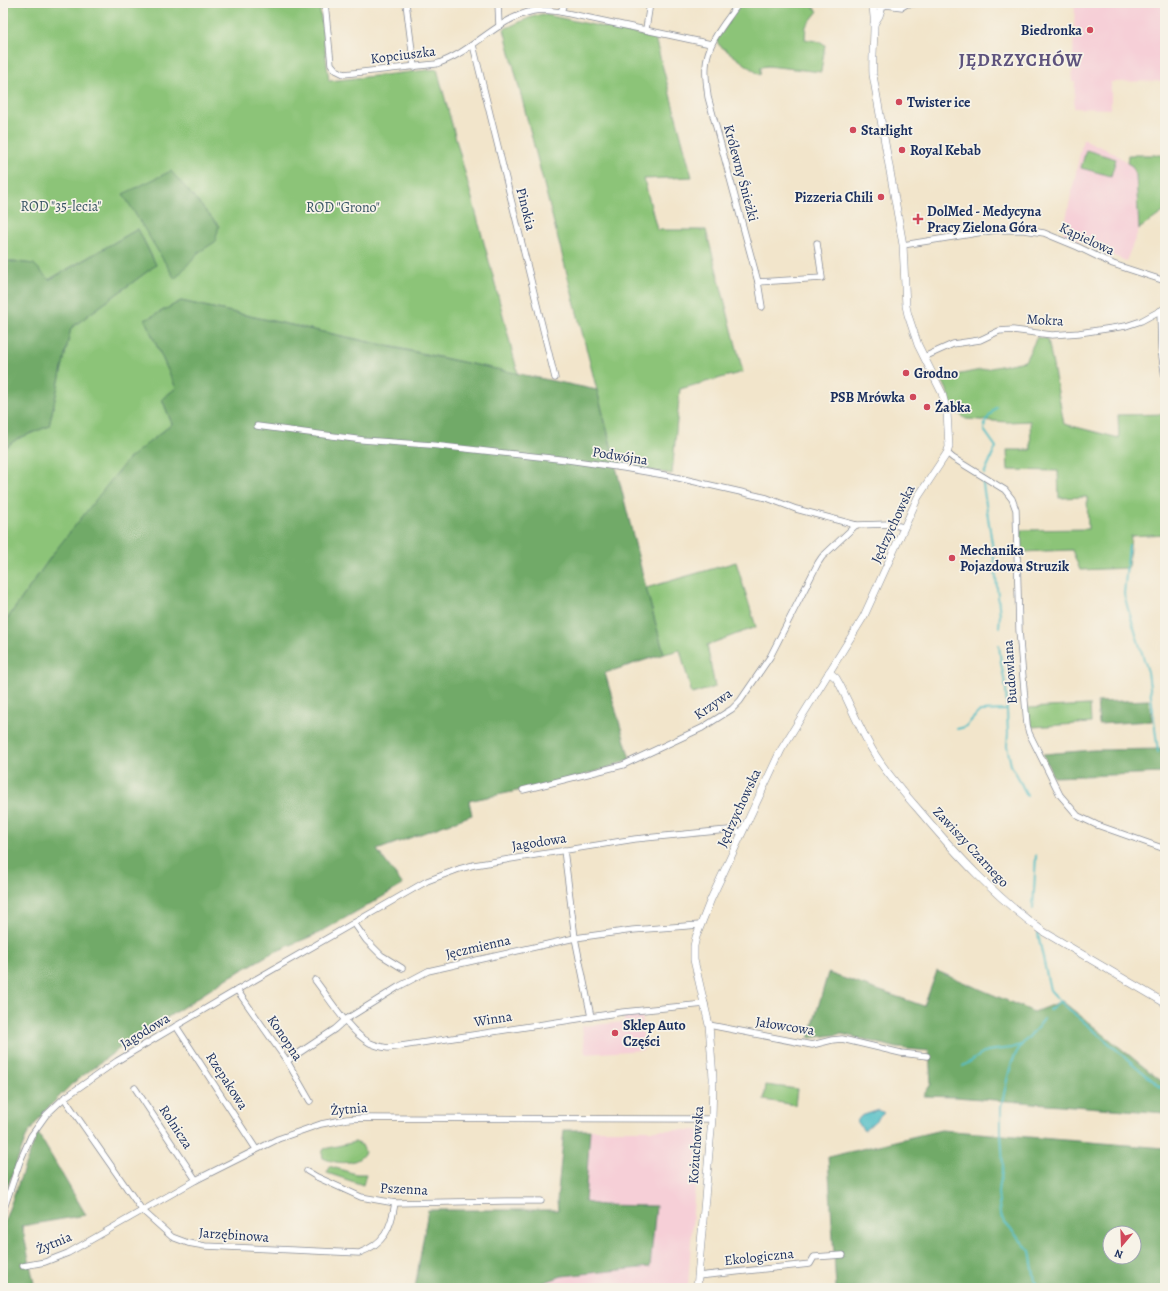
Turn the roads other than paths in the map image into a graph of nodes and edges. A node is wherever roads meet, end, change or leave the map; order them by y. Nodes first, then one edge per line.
1 (325, 3) edge
2 (406, 3) edge
3 (498, 3) edge
4 (564, 3) edge
5 (650, 3) edge
6 (739, 3) edge
7 (924, 3) edge
8 (873, 4) edge
9 (906, 4) edge
10 (885, 5) edge
11 (561, 12) junction
12 (874, 24) junction
13 (499, 26) junction
14 (646, 29) junction
15 (711, 44) junction
16 (473, 45) junction
17 (414, 67) junction
18 (817, 244) dead end
19 (903, 245) junction
20 (1165, 281) edge
21 (758, 282) junction
22 (762, 307) dead end
23 (1162, 309) edge
24 (924, 357) junction
25 (555, 378) dead end
26 (1165, 378) edge
27 (256, 426) dead end
28 (948, 453) junction
29 (856, 525) junction
30 (903, 527) junction
31 (829, 672) junction
32 (523, 790) dead end
33 (742, 832) junction
34 (1165, 849) edge
35 (564, 850) junction
36 (354, 923) junction
37 (700, 925) junction
38 (575, 938) junction
39 (402, 968) dead end
40 (315, 980) dead end
41 (237, 990) junction
42 (1165, 1003) edge
43 (705, 1004) junction
44 (591, 1017) junction
45 (345, 1020) junction
46 (709, 1025) junction
47 (176, 1026) junction
48 (927, 1056) dead end
49 (287, 1061) junction
50 (135, 1088) dead end
51 (64, 1098) junction
52 (310, 1101) dead end
53 (712, 1119) junction
54 (256, 1149) junction
55 (307, 1171) dead end
56 (196, 1180) junction
57 (541, 1201) dead end
58 (395, 1203) junction
59 (142, 1210) junction
60 (3, 1211) edge
61 (843, 1255) dead end
62 (23, 1266) dead end
63 (698, 1276) junction
64 (697, 1288) edge

1 - 17 street, Kopciuszka
2 - 17 street
3 - 13 street
4 - 11 street
5 - 14 street
6 - 15 street
7 - 9 street
8 - 10 main road
8 - 12 main road
9 - 10 street
10 - 12 main road
11 - 13 street, Kopciuszka
11 - 14 street, Kopciuszka
12 - 19 main road
13 - 16 street, Kopciuszka
14 - 15 street, Kopciuszka
15 - 21 street, Królewny Śnieżki
16 - 17 street, Kopciuszka
16 - 25 street, Pinokia
18 - 21 street
19 - 20 street, Kąpielowa
19 - 24 main road
21 - 22 street, Królewny Śnieżki
23 - 24 street, Mokra
23 - 26 street
24 - 28 main road
27 - 29 street, Podwójna
28 - 30 main road, Jędrzychowska
28 - 34 street, Budowlana
29 - 30 street, Podwójna
29 - 32 street, Krzywa
30 - 31 main road, Jędrzychowska
31 - 33 main road, Jędrzychowska
31 - 42 main road, Zawiszy Czarnego
33 - 35 street, Jagodowa
33 - 37 main road, Jędrzychowska
35 - 36 street, Jagodowa
35 - 38 street
36 - 39 street
36 - 41 street, Jagodowa
37 - 38 street, Jęczmienna
37 - 43 main road, Jędrzychowska
38 - 44 street
38 - 45 street, Jęczmienna
40 - 45 street, Winna
41 - 47 street, Jagodowa
41 - 49 street, Konopna
43 - 44 street, Winna
43 - 46 main road, Kożuchowska
44 - 45 street, Winna
45 - 49 street, Jęczmienna
46 - 48 street, Jałowcowa
46 - 53 main road, Kożuchowska
47 - 51 street, Jagodowa
47 - 54 street, Rzepakowa
49 - 52 street, Konopna
50 - 56 street, Rolnicza
51 - 59 street, Jarzębinowa
51 - 60 street, Jagodowa
53 - 54 street, Żytnia
53 - 63 main road, Kożuchowska
54 - 56 street, Żytnia
55 - 58 street, Pszenna
56 - 59 street, Żytnia
57 - 58 street, Pszenna
58 - 59 street, Jarzębinowa
59 - 62 street, Żytnia
61 - 63 street, Ekologiczna
63 - 64 main road, Kożuchowska

